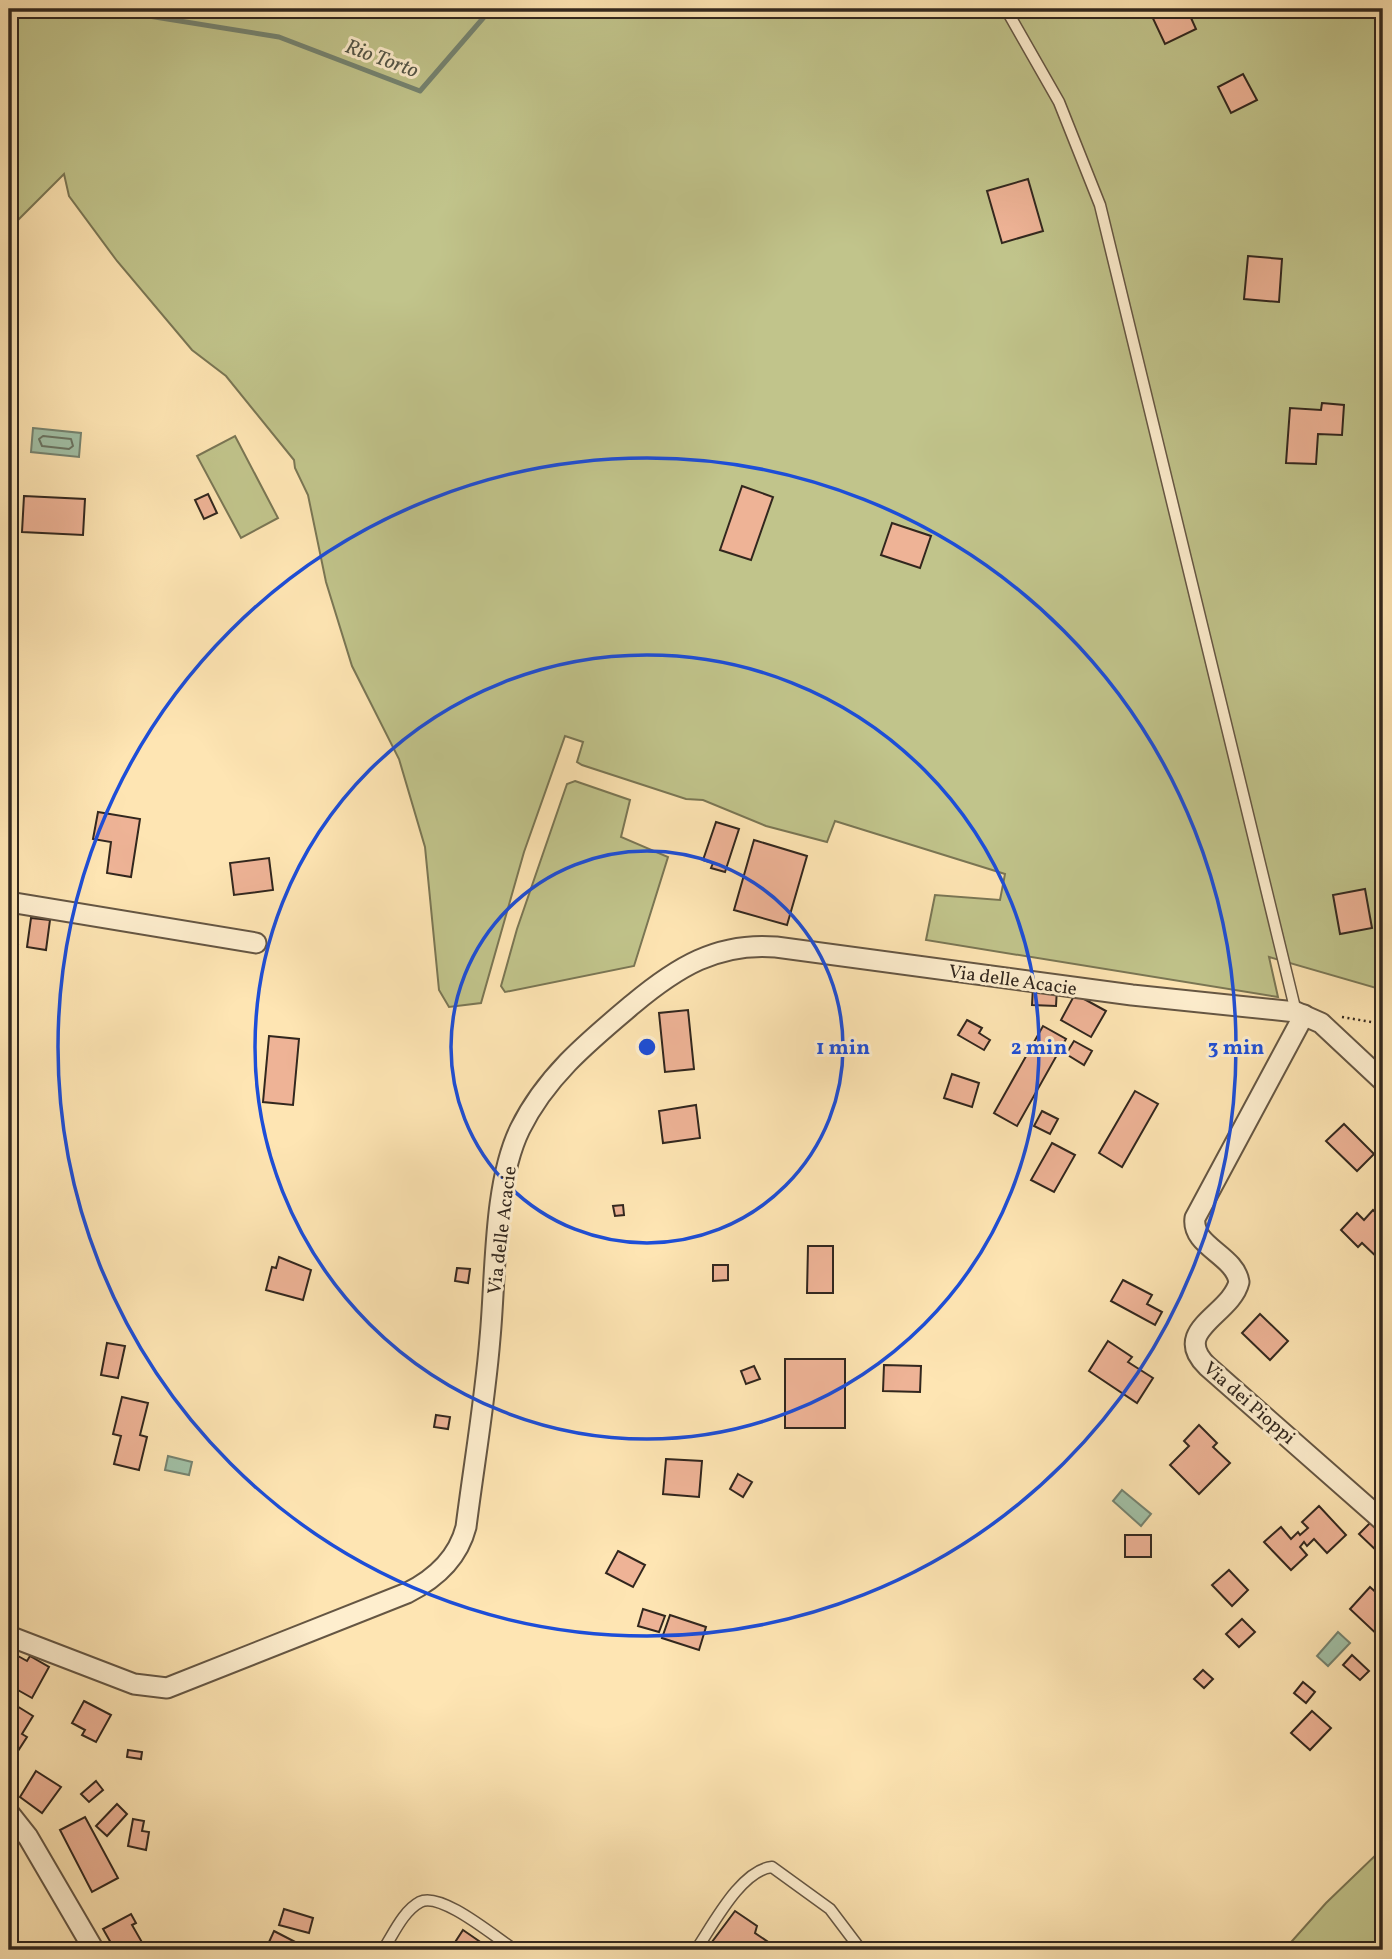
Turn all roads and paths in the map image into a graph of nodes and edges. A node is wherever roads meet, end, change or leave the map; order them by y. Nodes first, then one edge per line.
1 (1006, 9) edge
2 (9, 902) edge
3 (256, 943) dead end
4 (1300, 1013) junction
5 (1383, 1081) edge
6 (1383, 1521) edge
7 (9, 1636) edge
8 (9, 1813) edge
9 (94, 1950) edge
10 (383, 1950) edge
11 (515, 1950) edge
12 (696, 1950) edge
13 (861, 1950) edge

1 - 4 lane
2 - 3 street
4 - 5 street, Via delle Acacie
4 - 6 street, Via dei Pioppi
4 - 7 street, Via delle Acacie
8 - 9 street
10 - 11 lane
12 - 13 lane

